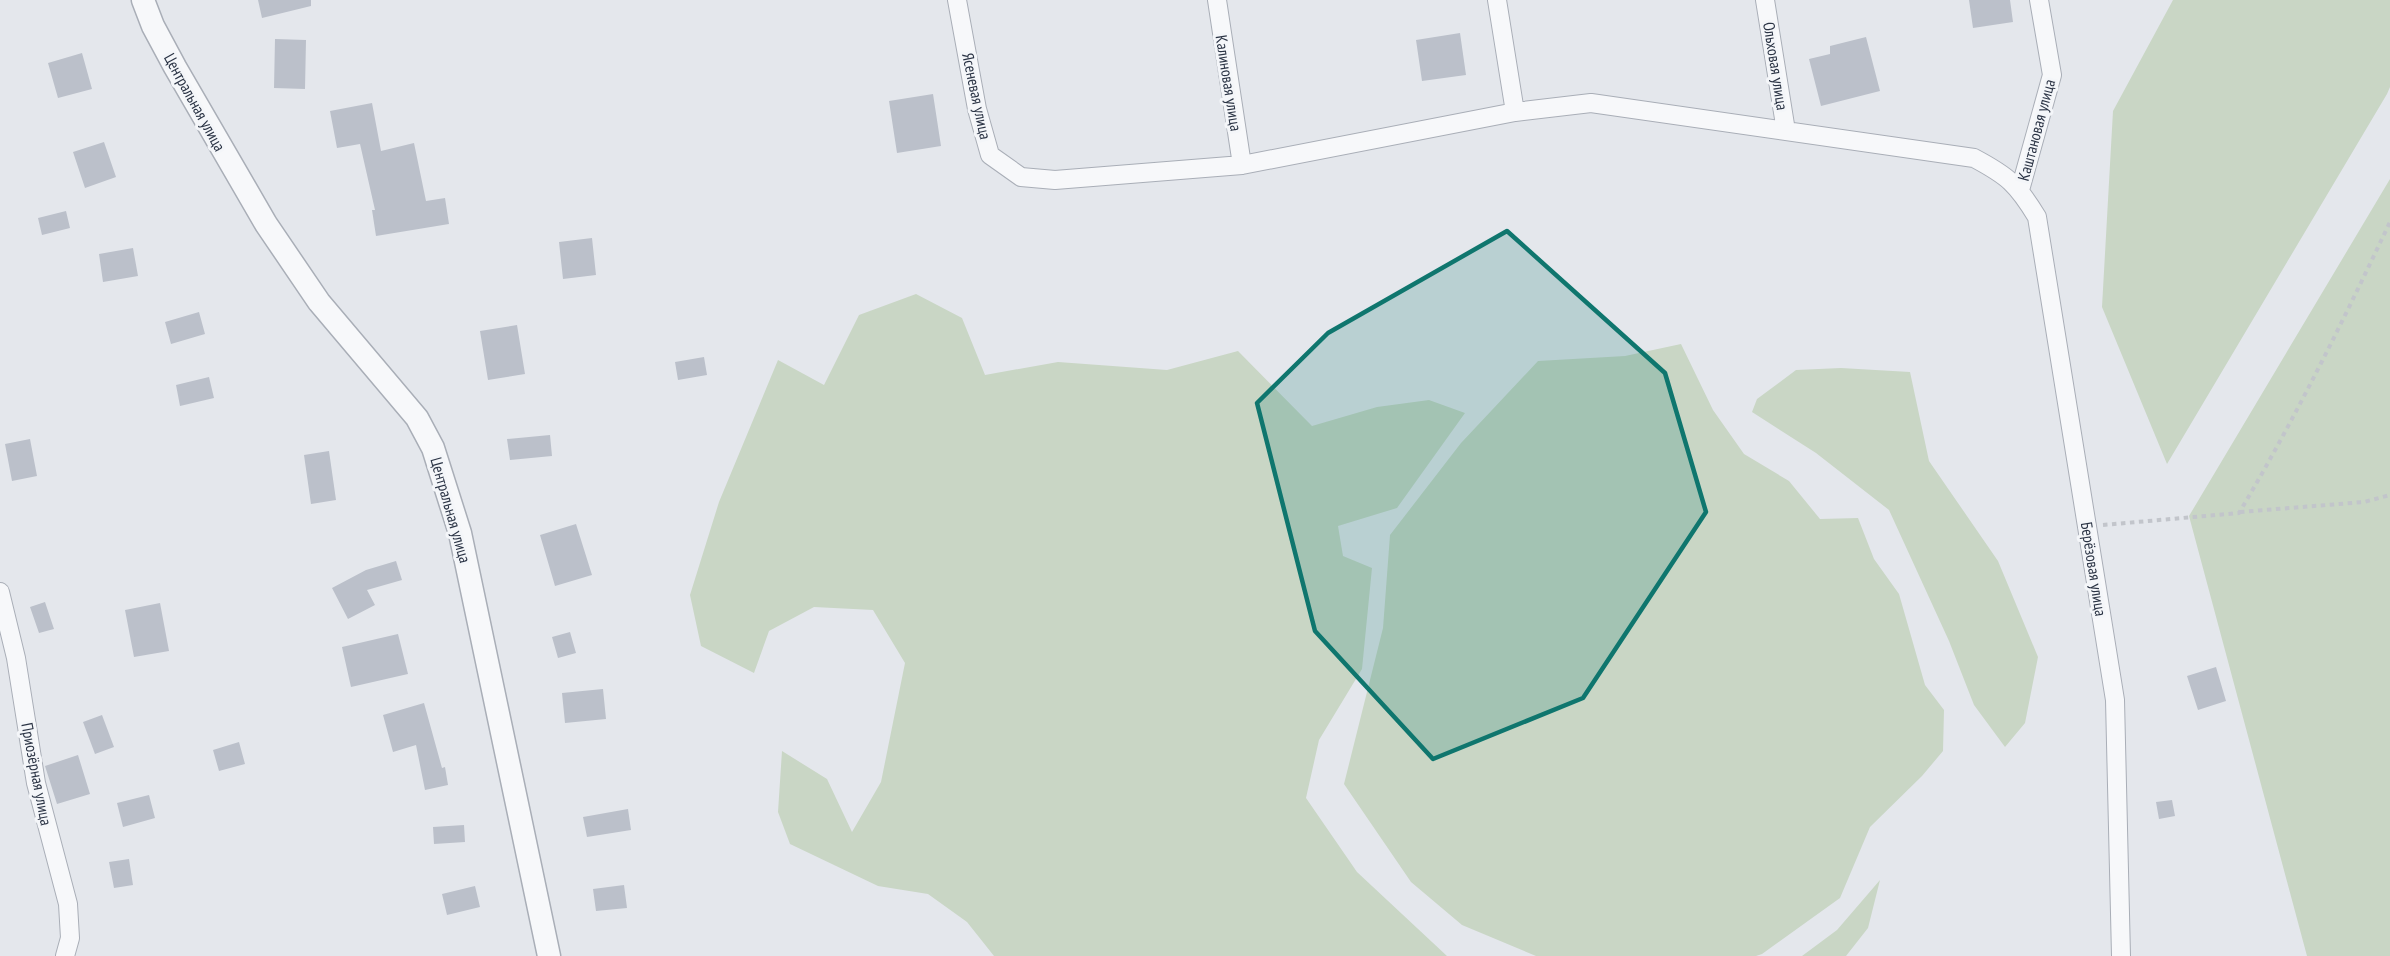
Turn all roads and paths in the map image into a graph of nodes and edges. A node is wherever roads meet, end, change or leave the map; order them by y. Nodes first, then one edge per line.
1 (143, 0) edge
2 (957, 0) edge
3 (1216, 0) edge
4 (1497, 0) edge
5 (1765, 0) edge
6 (2039, 0) edge
7 (1515, 112) junction
8 (1786, 131) junction
9 (1242, 165) junction
10 (1021, 177) joint
11 (2020, 190) junction
12 (2390, 222) edge
13 (2390, 495) edge
14 (2239, 513) junction
15 (2087, 527) junction
16 (0, 592) edge
17 (65, 956) edge
18 (549, 956) edge
19 (2121, 956) edge

1 - 18 street, Центральная улица
2 - 10 street, Ясеневая улица
3 - 9 street, Калиновая улица
4 - 7 street
5 - 8 street, Ольховая улица
6 - 11 street, Каштановая улица
7 - 8 street, Берёзовая улица
7 - 9 street, Берёзовая улица
8 - 11 street, Берёзовая улица
9 - 10 street, Берёзовая улица
11 - 15 street, Берёзовая улица
12 - 14 path
13 - 14 path
14 - 15 path
15 - 19 street, Берёзовая улица
16 - 17 street, Приозёрная улица

